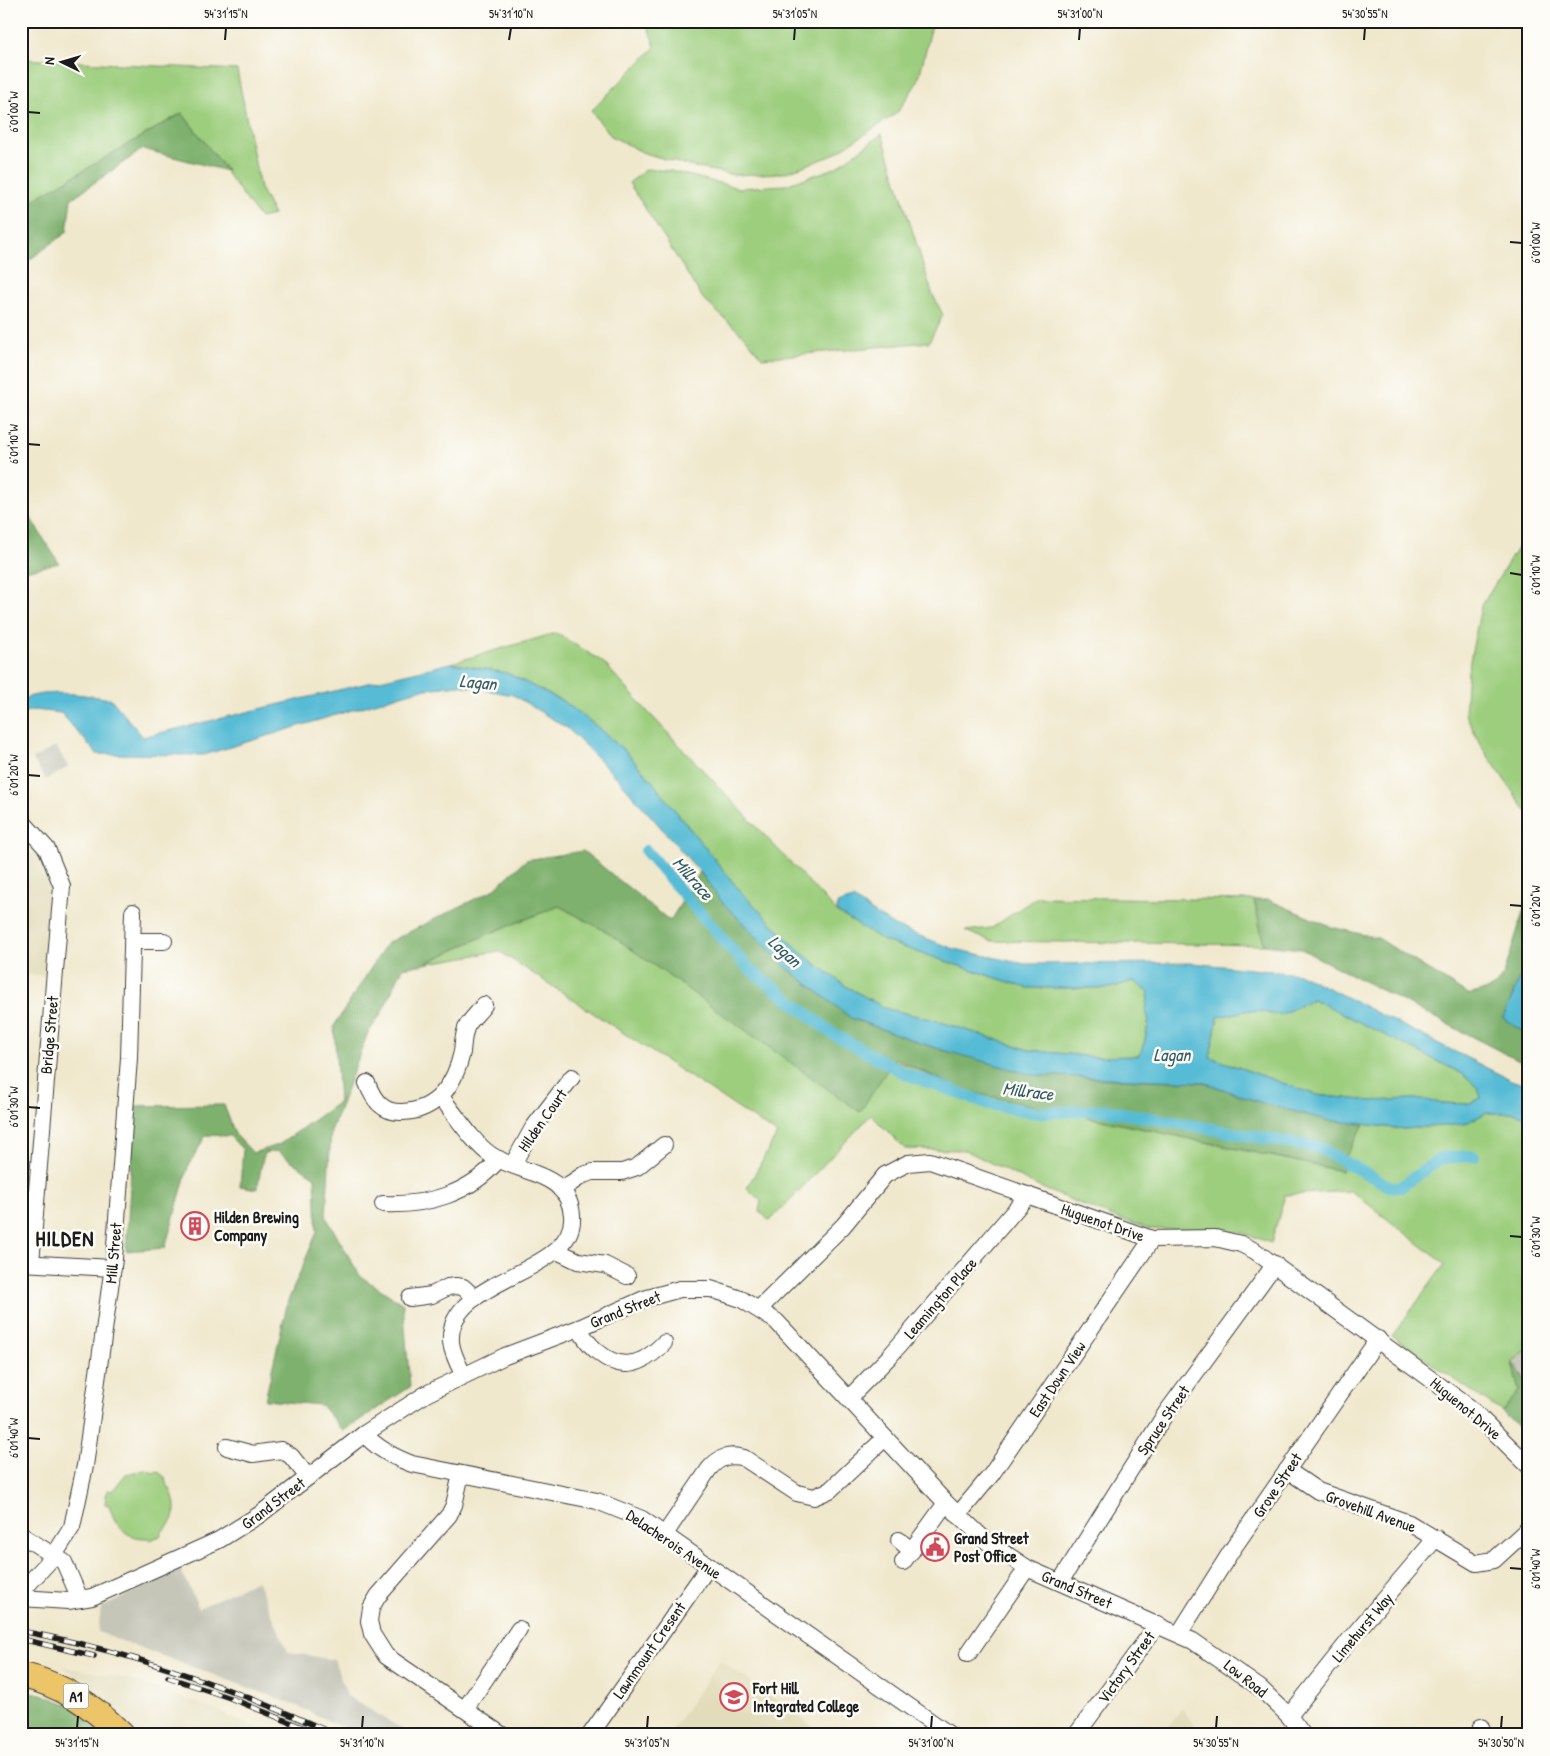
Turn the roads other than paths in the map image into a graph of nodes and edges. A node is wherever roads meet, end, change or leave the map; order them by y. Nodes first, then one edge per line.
1 (21, 820) edge
2 (133, 912) dead end
3 (133, 941) junction
4 (164, 941) dead end
5 (484, 1005) dead end
6 (572, 1078) dead end
7 (367, 1083) dead end
8 (441, 1097) junction
9 (664, 1145) dead end
10 (506, 1161) junction
11 (561, 1190) junction
12 (1028, 1195) junction
13 (382, 1204) dead end
14 (1152, 1239) junction
15 (557, 1251) junction
16 (26, 1263) edge
17 (1275, 1264) junction
18 (112, 1268) junction
19 (627, 1276) dead end
20 (410, 1298) dead end
21 (475, 1298) junction
22 (759, 1310) junction
23 (578, 1328) junction
24 (1378, 1339) junction
25 (664, 1343) dead end
26 (463, 1374) junction
27 (850, 1398) junction
28 (364, 1434) junction
29 (885, 1438) junction
30 (227, 1447) dead end
31 (1529, 1466) edge
32 (1287, 1470) junction
33 (461, 1474) junction
34 (308, 1477) junction
35 (952, 1509) junction
36 (1529, 1528) edge
37 (664, 1534) junction
38 (21, 1535) edge
39 (1436, 1538) junction
40 (899, 1540) dead end
41 (53, 1557) junction
42 (709, 1566) junction
43 (1027, 1568) junction
44 (1060, 1582) junction
45 (21, 1592) edge
46 (21, 1598) edge
47 (80, 1600) junction
48 (1158, 1624) junction
49 (519, 1629) dead end
50 (1179, 1634) junction
51 (968, 1654) dead end
52 (21, 1675) edge
53 (465, 1709) junction
54 (1289, 1716) junction
55 (122, 1735) edge
56 (502, 1735) edge
57 (590, 1735) edge
58 (950, 1735) edge
59 (1076, 1735) edge
60 (1302, 1735) edge

1 - 16 street, Bridge Street
2 - 3 street, Mill Street
3 - 4 street
3 - 18 street, Mill Street
5 - 8 street
6 - 10 street, Hilden Court
7 - 8 street
8 - 10 street, Hilden Court
9 - 11 street
10 - 11 street, Hilden Court
10 - 13 street, Hilden Court
11 - 15 street, Hilden Court
12 - 14 street, Huguenot Drive
12 - 22 street, Huguenot Drive
12 - 27 street, Leamington Place
14 - 17 street, Huguenot Drive
14 - 35 street, East Down View
15 - 19 street
15 - 21 street, Hilden Court
16 - 18 street
17 - 24 street, Huguenot Drive
17 - 44 street, Spruce Street
18 - 41 street, Mill Street
20 - 21 street
21 - 26 street, Hilden Court
22 - 23 street, Grand Street
22 - 27 street, Grand Street
23 - 25 street
23 - 26 street, Grand Street
24 - 31 street, Huguenot Drive
24 - 32 street, Grove Street
26 - 28 street, Grand Street
27 - 29 street, Grand Street
28 - 33 street, Delacherois Avenue
28 - 34 street, Grand Street
29 - 35 street, Grand Street
29 - 37 street
30 - 34 street
32 - 39 street, Grovehill Avenue
32 - 50 street, Grove Street
33 - 37 street, Delacherois Avenue
33 - 53 street
34 - 47 street, Grand Street
35 - 40 street, East Down View
35 - 43 street, Grand Street
36 - 39 street, Grovehill Avenue
37 - 42 street, Delacherois Avenue
38 - 41 street
39 - 54 street, Limehurst Way
41 - 45 street, Mill Street
41 - 47 street
42 - 57 street, Lawnmount Cresent
42 - 58 street, Delacherois Avenue
43 - 44 street, Grand Street
43 - 51 street
44 - 48 street, Grand Street
46 - 47 street, Grand Street
48 - 50 street, Grand Street
48 - 59 street, Victory Street
49 - 53 street
50 - 54 street, Low Road
52 - 55 highway, A1
53 - 56 street
54 - 60 street, Low Road

